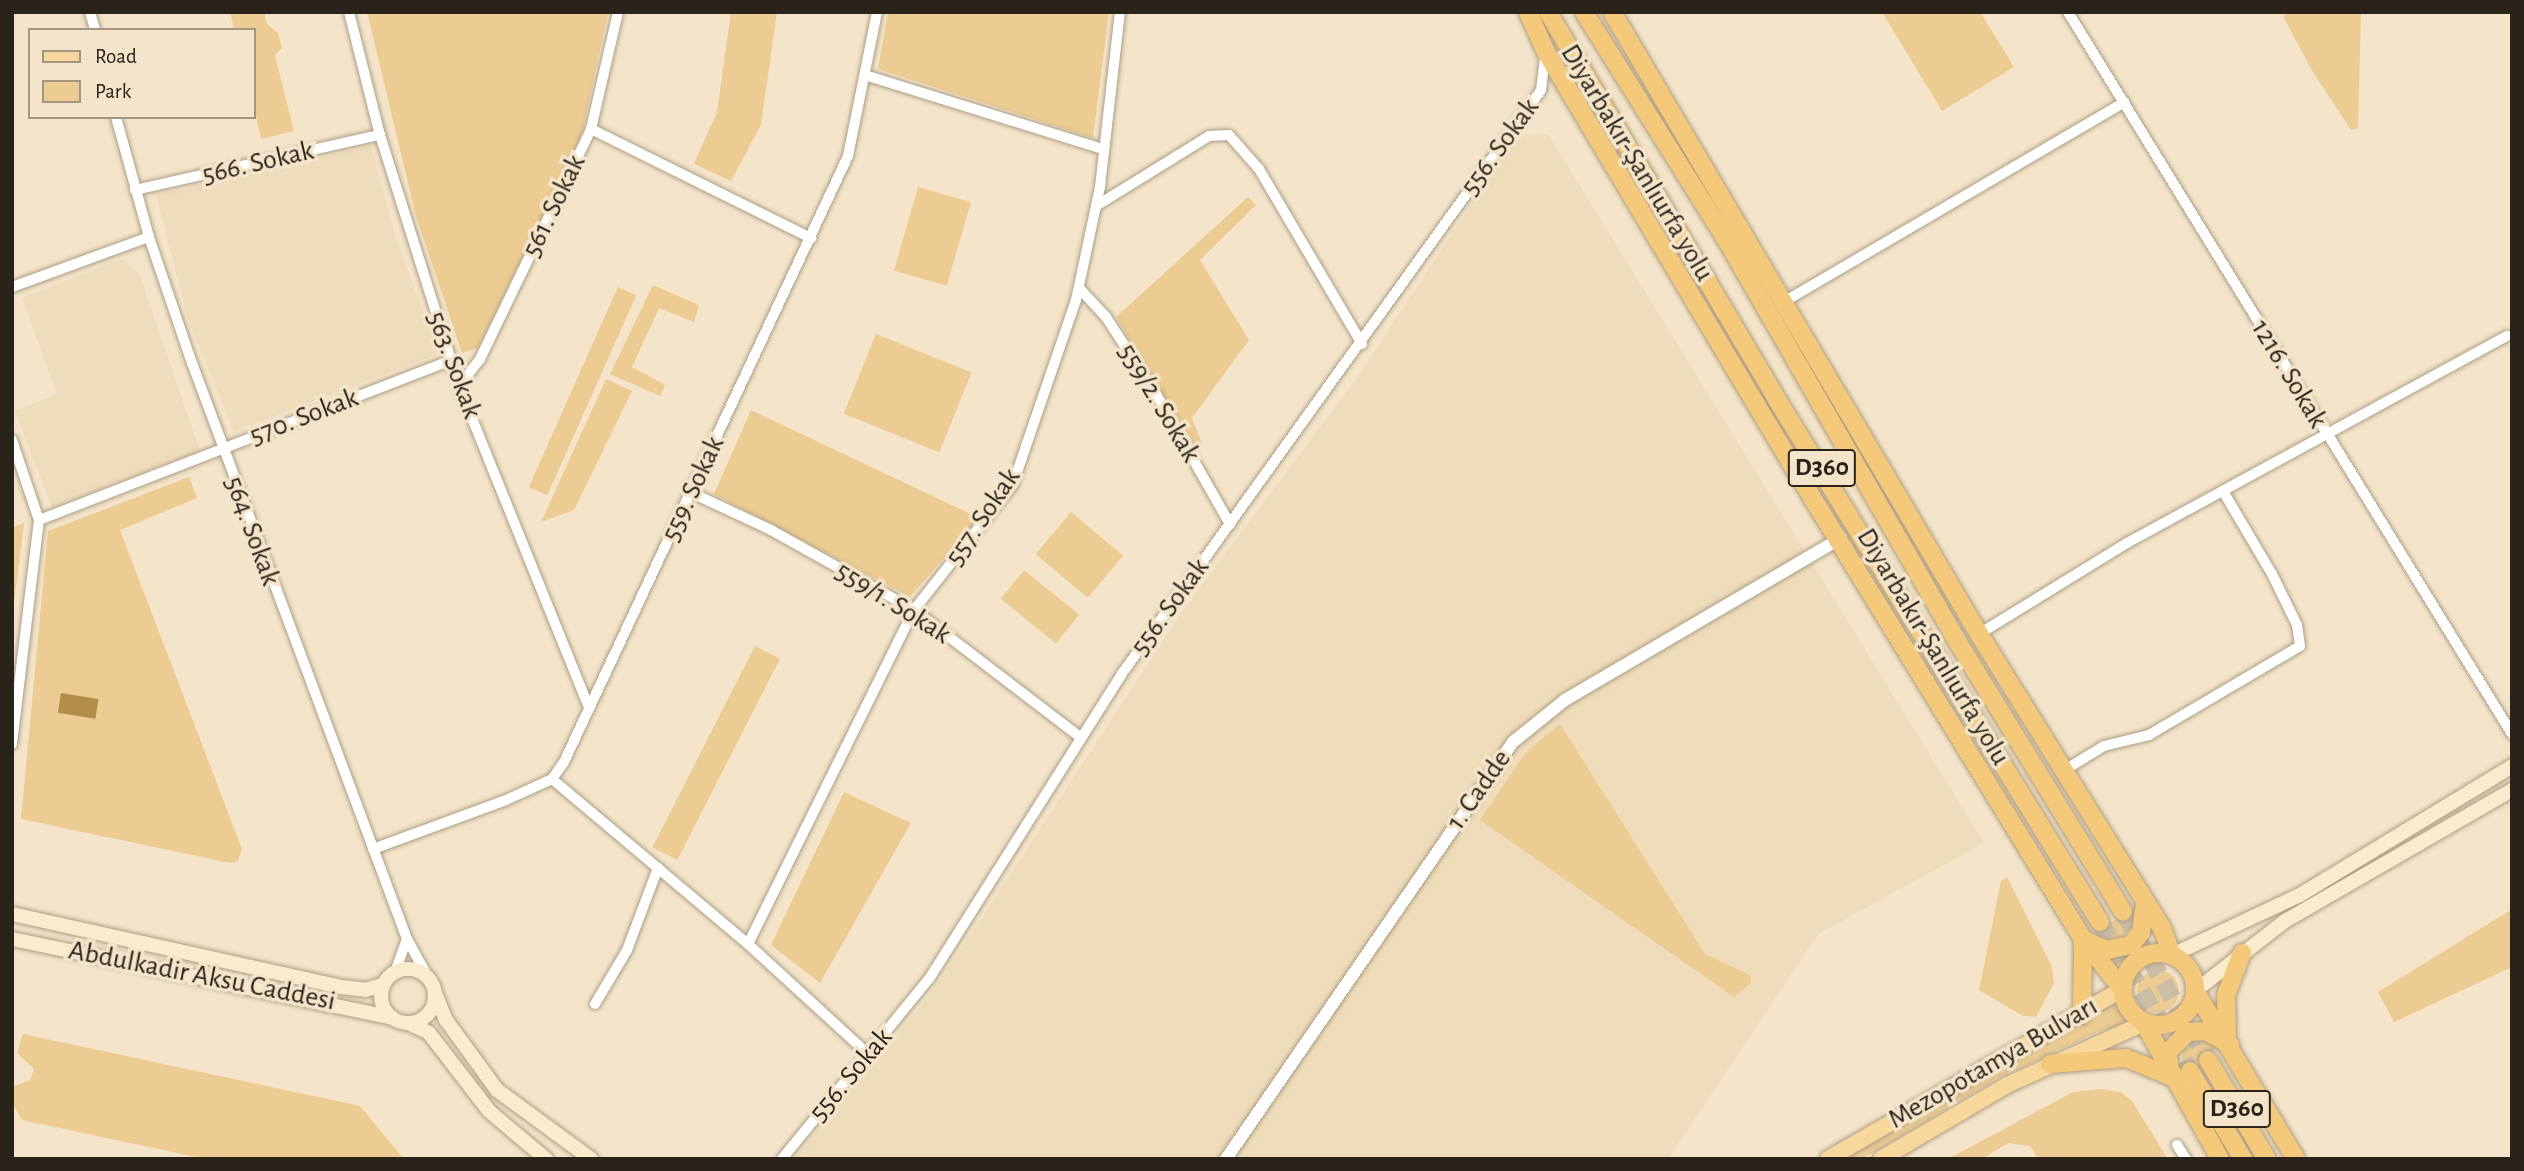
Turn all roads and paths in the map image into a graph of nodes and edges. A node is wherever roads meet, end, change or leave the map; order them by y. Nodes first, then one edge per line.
1 (349, 12) edge
2 (618, 12) edge
3 (877, 12) edge
4 (1120, 12) edge
5 (1548, 12) edge
6 (1584, 12) edge
7 (2068, 12) edge
8 (1528, 13) edge
9 (1616, 15) edge
10 (1546, 52) junction
11 (1616, 64) junction
12 (868, 76) junction
13 (2124, 102) junction
14 (117, 119) edge
15 (591, 129) junction
16 (380, 135) junction
17 (1102, 149) junction
18 (1698, 156) junction
19 (135, 190) junction
20 (1096, 206) junction
21 (149, 237) junction
22 (811, 238) junction
23 (1662, 240) junction
24 (12, 287) edge
25 (1079, 288) junction
26 (1782, 303) junction
27 (2510, 335) edge
28 (1362, 344) junction
29 (1748, 350) junction
30 (1814, 355) junction
31 (451, 360) junction
32 (459, 386) junction
33 (2324, 432) junction
34 (12, 440) edge
35 (223, 449) junction
36 (2223, 491) junction
37 (692, 493) junction
38 (38, 520) junction
39 (1230, 524) junction
40 (1889, 524) junction
41 (1841, 538) junction
42 (914, 610) junction
43 (1979, 634) junction
44 (14, 703) edge
45 (589, 708) junction
46 (2512, 734) edge
47 (1080, 737) junction
48 (12, 744) edge
49 (2512, 766) edge
50 (2063, 771) junction
51 (552, 779) junction
52 (2512, 790) edge
53 (373, 849) junction
54 (658, 868) junction
55 (2145, 902) junction
56 (2123, 912) tunnel mouth
57 (12, 914) edge
58 (2101, 922) tunnel mouth
59 (12, 939) edge
60 (407, 939) junction
61 (2083, 939) junction
62 (748, 944) junction
63 (2242, 953) junction
64 (2172, 955) junction
65 (395, 972) junction
66 (428, 978) junction
67 (383, 985) junction
68 (2122, 989) junction
69 (2195, 991) junction
70 (435, 993) junction
71 (595, 1004) dead end
72 (2082, 1015) junction
73 (392, 1018) junction
74 (408, 1023) junction
75 (2144, 1023) junction
76 (2230, 1045) junction
77 (869, 1054) junction
78 (2208, 1060) tunnel mouth
79 (2050, 1064) junction
80 (2190, 1071) tunnel mouth
81 (2170, 1076) junction
82 (2177, 1145) dead end
83 (546, 1159) edge
84 (591, 1159) edge
85 (782, 1159) edge
86 (1226, 1159) edge
87 (1828, 1159) edge
88 (1881, 1159) edge
89 (2186, 1159) edge
90 (2220, 1159) edge
91 (2244, 1159) edge
92 (2267, 1159) edge
93 (2296, 1159) edge

1 - 16 street, 563. Sokak
2 - 15 street, 561. Sokak
3 - 12 street, 559. Sokak
4 - 17 street, 557. Sokak
5 - 29 highway, Diyarbakır-Şanlıurfa yolu / D360
6 - 11 highway, Diyarbakır-Şanlıurfa yolu / D360
7 - 13 street, 1216. Sokak
8 - 10 highway
9 - 18 highway
10 - 23 highway
10 - 28 street, 556. Sokak
11 - 18 highway
11 - 40 highway, Diyarbakır-Şanlıurfa yolu / D360
12 - 17 street
12 - 22 street, 559. Sokak
13 - 26 street
13 - 33 street, 1216. Sokak
14 - 19 street, 564. Sokak
15 - 22 street
15 - 32 street, 561. Sokak
16 - 19 street, 566. Sokak
16 - 31 street, 563. Sokak
17 - 20 street, 557. Sokak
18 - 26 highway
19 - 21 street, 564. Sokak
20 - 25 street, 557. Sokak
20 - 28 street
21 - 24 street
21 - 35 street, 564. Sokak
22 - 37 street, 559. Sokak
23 - 29 highway
23 - 41 highway
25 - 39 street, 559/2. Sokak
25 - 42 street, 557. Sokak
26 - 30 highway
27 - 33 street
28 - 39 street, 556. Sokak
29 - 58 highway, Diyarbakır-Şanlıurfa yolu / D360
30 - 40 highway
30 - 43 highway
31 - 32 street, 563. Sokak
31 - 35 street, 570. Sokak
32 - 45 street, 563. Sokak
33 - 36 street
33 - 46 street, 1216. Sokak
34 - 38 street
35 - 38 street, 570. Sokak
35 - 53 street, 564. Sokak
36 - 43 street
36 - 50 street
37 - 42 street, 559/1. Sokak
37 - 45 street, 559. Sokak
38 - 44 street
39 - 47 street, 556. Sokak
40 - 56 highway, Diyarbakır-Şanlıurfa yolu / D360
41 - 61 highway
41 - 86 street, 1. Cadde
42 - 47 street, 559/1. Sokak
42 - 62 street, 557. Sokak
43 - 50 highway
44 - 48 street
45 - 51 street, 559. Sokak
47 - 77 street, 556. Sokak
49 - 64 main road
50 - 55 highway
51 - 53 street
51 - 54 street
52 - 63 main road
53 - 60 street, 564. Sokak
54 - 62 street
54 - 71 street
55 - 61 highway
55 - 64 highway
57 - 67 main road, Abdulkadir Aksu Caddesi
59 - 73 main road, Abdulkadir Aksu Caddesi
60 - 65 street
60 - 66 street, 564. Sokak
61 - 68 highway
61 - 72 highway
62 - 77 street
63 - 69 main road
63 - 76 highway
64 - 68 highway
64 - 69 highway
65 - 66 main road
65 - 67 main road
66 - 70 main road
67 - 73 main road
68 - 72 main road, Mezopotamya Bulvarı
68 - 75 highway
69 - 75 highway
69 - 76 highway
70 - 74 main road
70 - 84 main road
72 - 87 main road, Mezopotamya Bulvarı
73 - 74 main road
74 - 83 main road
75 - 79 main road, Mezopotamya Bulvarı
75 - 81 highway
76 - 81 highway
76 - 93 highway
77 - 85 street, 556. Sokak
78 - 92 highway, D360
79 - 81 highway
79 - 88 main road, Mezopotamya Bulvarı
80 - 91 highway, D360
81 - 90 highway
82 - 89 street

